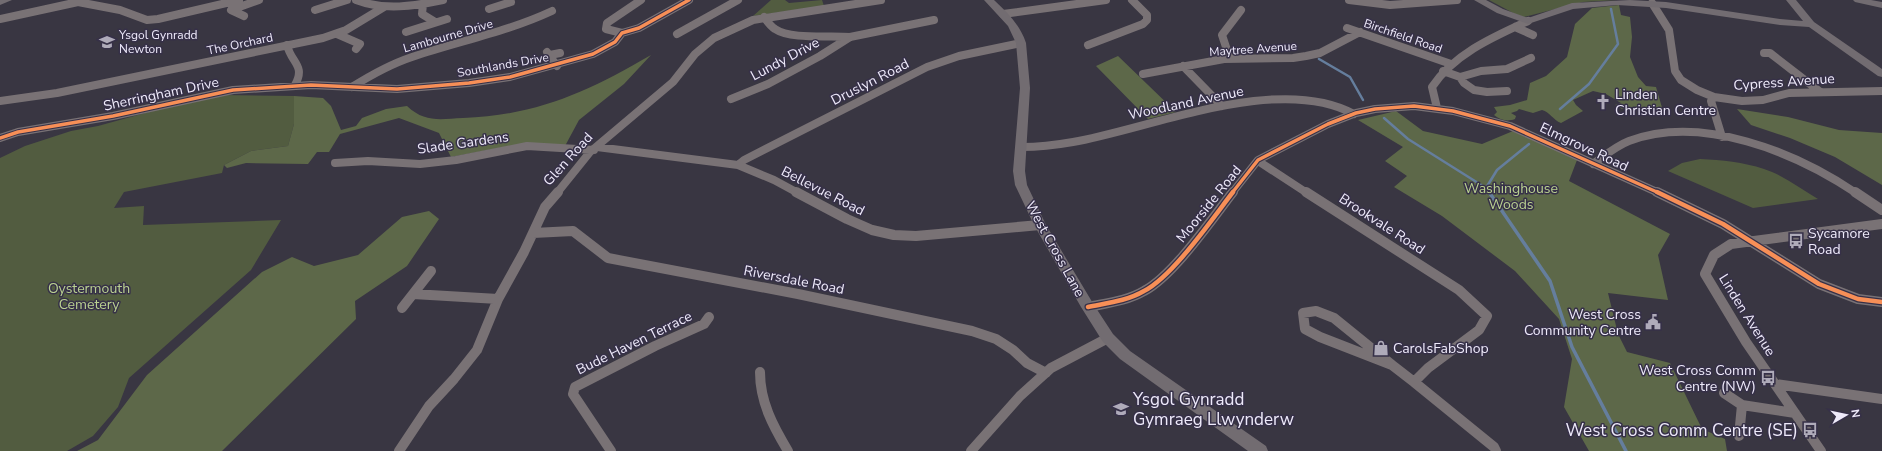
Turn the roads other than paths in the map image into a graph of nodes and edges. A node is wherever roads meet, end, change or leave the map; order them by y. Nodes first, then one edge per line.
1 (7, 0) edge
2 (238, 0) edge
3 (259, 0) edge
4 (347, 0) edge
5 (356, 0) edge
6 (443, 0) edge
7 (492, 0) edge
8 (642, 0) edge
9 (689, 0) edge
10 (738, 0) edge
11 (881, 0) edge
12 (989, 0) edge
13 (1106, 0) edge
14 (1132, 0) edge
15 (1349, 0) edge
16 (1457, 0) edge
17 (1479, 0) edge
18 (1791, 0) edge
19 (1858, 0) edge
20 (1425, 1) edge
21 (0, 2) edge
22 (511, 2) dead end
23 (1064, 2) edge
24 (423, 4) junction
25 (1652, 4) junction
26 (502, 5) junction
27 (1882, 5) edge
28 (384, 6) junction
29 (489, 9) dead end
30 (316, 10) dead end
31 (1241, 10) dead end
32 (552, 11) dead end
33 (1003, 14) junction
34 (244, 16) dead end
35 (764, 17) junction
36 (0, 19) edge
37 (447, 19) dead end
38 (934, 20) dead end
39 (1531, 20) junction
40 (435, 22) junction
41 (1811, 24) junction
42 (1515, 27) junction
43 (1347, 28) dead end
44 (406, 32) dead end
45 (1360, 32) junction
46 (622, 33) junction
47 (337, 34) junction
48 (677, 34) dead end
49 (1532, 35) dead end
50 (850, 37) junction
51 (1090, 37) dead end
52 (1098, 41) junction
53 (1021, 43) junction
54 (287, 45) junction
55 (1088, 45) dead end
56 (356, 49) dead end
57 (560, 53) dead end
58 (1782, 54) dead end
59 (1531, 58) dead end
60 (1230, 59) junction
61 (1452, 64) junction
62 (557, 66) junction
63 (1183, 66) junction
64 (1443, 71) junction
65 (1143, 74) dead end
66 (1882, 74) edge
67 (1460, 78) junction
68 (295, 85) junction
69 (352, 87) junction
70 (1507, 91) dead end
71 (1819, 91) junction
72 (1882, 91) edge
73 (1714, 97) junction
74 (731, 99) dead end
75 (0, 101) edge
76 (1222, 106) junction
77 (1398, 106) joint
78 (1437, 108) junction
79 (1354, 114) junction
80 (1722, 137) junction
81 (0, 138) edge
82 (1022, 147) junction
83 (595, 148) junction
84 (1258, 161) junction
85 (335, 163) dead end
86 (1593, 164) junction
87 (738, 165) junction
88 (1882, 210) edge
89 (1882, 224) edge
90 (1040, 225) junction
91 (533, 233) junction
92 (1750, 240) junction
93 (430, 271) dead end
94 (413, 294) junction
95 (498, 299) junction
96 (1882, 302) edge
97 (1088, 307) junction
98 (402, 308) dead end
99 (709, 317) dead end
100 (1108, 338) junction
101 (1392, 365) junction
102 (760, 372) dead end
103 (1046, 373) junction
104 (1414, 382) junction
105 (1775, 384) junction
106 (1724, 393) dead end
107 (1882, 399) edge
108 (1742, 405) junction
109 (1795, 413) junction
110 (1739, 436) dead end
111 (399, 451) edge
112 (611, 451) edge
113 (788, 451) edge
114 (971, 451) edge
115 (1260, 451) edge
116 (1496, 451) edge
117 (1821, 451) edge

1 - 21 street
2 - 36 street
3 - 34 street
4 - 30 street
5 - 28 street
6 - 24 street
7 - 26 street
8 - 46 street
9 - 46 street, Southlands Drive
10 - 48 street
11 - 35 street, Glen Road
12 - 33 street, West Cross Lane
13 - 23 street
14 - 52 street
15 - 20 street
16 - 20 street
17 - 39 street
18 - 41 street
19 - 27 street
22 - 26 street
23 - 33 street
24 - 28 street
24 - 40 street
25 - 39 street
25 - 41 street
25 - 73 street, Cypress Avenue
26 - 29 street
28 - 47 street, The Orchard
31 - 60 street
32 - 69 street, Lambourne Drive
33 - 53 street, West Cross Lane
35 - 50 street, Lundy Drive
35 - 83 street, Glen Road
37 - 40 street
38 - 50 street, Lundy Drive
39 - 42 street
40 - 44 street
41 - 66 street
42 - 49 street
42 - 61 street
43 - 45 street, Birchfield Road
45 - 60 street, Maytree Avenue
45 - 61 street, Birchfield Road
46 - 62 street, Southlands Drive
47 - 54 street, The Orchard
47 - 56 street
50 - 74 street, Lundy Drive
51 - 52 street
52 - 55 street
53 - 82 street, West Cross Lane
53 - 87 street, Druslyn Road
54 - 68 street
54 - 75 street, The Orchard
57 - 62 street
58 - 71 street
59 - 67 street
60 - 63 street, Maytree Avenue
61 - 64 street
62 - 69 street, Southlands Drive
63 - 65 street, Maytree Avenue
63 - 76 street
64 - 67 street
64 - 78 street
67 - 70 street
68 - 69 street, Sherringham Drive
68 - 81 street, Sherringham Drive
71 - 72 street, Cypress Avenue
71 - 73 street, Cypress Avenue
73 - 80 street
76 - 79 street, Woodland Avenue
76 - 82 street, Woodland Avenue
77 - 78 street, Elmgrove Road
77 - 79 street, Moorside Road
78 - 86 street, Elmgrove Road
79 - 84 street, Moorside Road
80 - 86 street
80 - 88 street
82 - 90 street, West Cross Lane
83 - 85 street, Slade Gardens
83 - 87 street, Bellevue Road
83 - 91 street, Glen Road
84 - 97 street, Moorside Road
84 - 104 street, Brookvale Road
86 - 92 street, Elmgrove Road
87 - 90 street, Bellevue Road
89 - 92 street, Linden Avenue
90 - 97 street, West Cross Lane
91 - 95 street, Glen Road
91 - 103 street, Riversdale Road
92 - 96 street
92 - 105 street, Linden Avenue
93 - 94 street
94 - 95 street
94 - 98 street
95 - 111 street, Glen Road
97 - 100 street, West Cross Lane
99 - 112 street, Bude Haven Terrace
100 - 103 street
100 - 115 street, West Cross Lane
101 - 101 street
101 - 104 street
102 - 113 street
103 - 114 street
104 - 116 street
105 - 107 street
105 - 109 street, Linden Avenue
106 - 108 street
108 - 109 street
108 - 110 street
109 - 117 street, Linden Avenue

